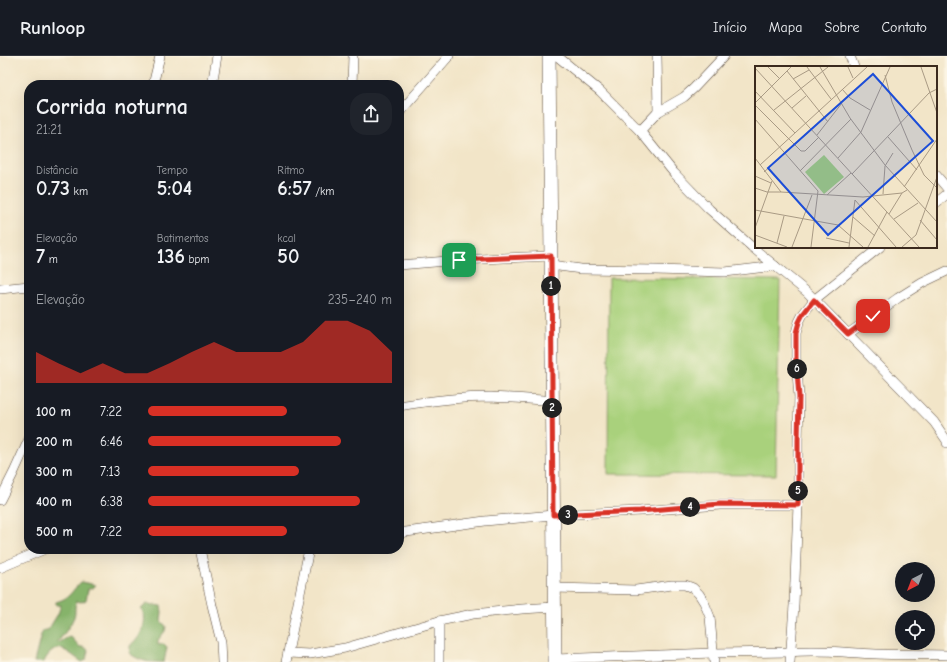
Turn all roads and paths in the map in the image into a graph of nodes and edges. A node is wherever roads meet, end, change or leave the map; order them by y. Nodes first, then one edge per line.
1 (160, 56) edge
2 (217, 56) edge
3 (353, 56) edge
4 (449, 56) edge
5 (549, 56) edge
6 (557, 56) edge
7 (658, 56) edge
8 (724, 56) edge
9 (850, 56) edge
10 (854, 66) edge
11 (154, 80) edge
12 (213, 80) edge
13 (352, 80) edge
14 (404, 107) edge
15 (658, 112) junction
16 (640, 131) junction
17 (937, 176) edge
18 (947, 188) edge
19 (947, 194) edge
20 (937, 202) edge
21 (879, 248) edge
22 (551, 260) junction
23 (404, 265) edge
24 (775, 266) junction
25 (947, 271) edge
26 (24, 287) edge
27 (0, 289) edge
28 (814, 300) junction
29 (848, 334) junction
30 (552, 401) junction
31 (404, 405) edge
32 (947, 443) edge
33 (24, 450) edge
34 (0, 500) edge
35 (798, 505) junction
36 (553, 515) junction
37 (404, 532) edge
38 (33, 554) edge
39 (201, 554) edge
40 (308, 554) edge
41 (0, 568) edge
42 (554, 588) junction
43 (554, 607) junction
44 (439, 621) junction
45 (790, 652) junction
46 (947, 655) edge
47 (287, 657) edge
48 (713, 657) edge
49 (555, 660) edge
50 (222, 662) edge
51 (439, 662) edge
52 (790, 662) edge

1 - 11 street
2 - 12 street
3 - 13 street
4 - 14 street
5 - 22 main road
6 - 16 street
7 - 15 street
8 - 15 street
9 - 10 street
15 - 16 street
16 - 24 street
17 - 18 street
19 - 20 street
21 - 28 street
22 - 23 street
22 - 24 street
22 - 30 main road
24 - 28 street
25 - 29 street
26 - 27 street
28 - 29 street
28 - 35 street
29 - 32 street
30 - 31 street
30 - 36 main road
33 - 34 street
35 - 36 street
35 - 45 street
36 - 37 street
36 - 42 main road
38 - 41 street
39 - 50 street
40 - 47 street
42 - 43 main road
42 - 48 street
43 - 44 street
43 - 49 main road
44 - 47 street
44 - 51 street
45 - 46 street
45 - 48 street
45 - 52 street
48 - 49 street

